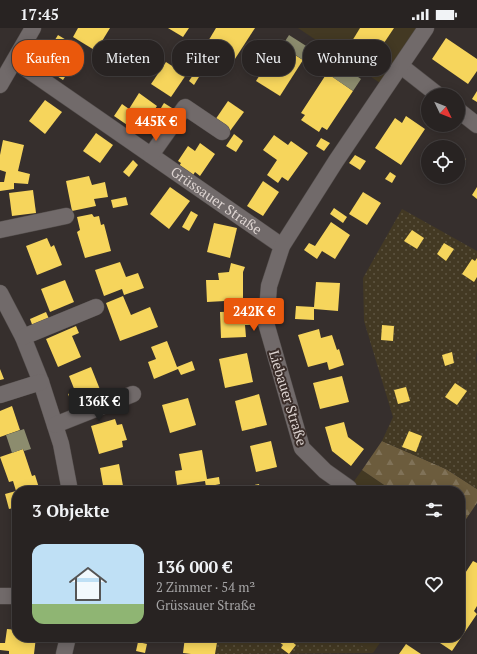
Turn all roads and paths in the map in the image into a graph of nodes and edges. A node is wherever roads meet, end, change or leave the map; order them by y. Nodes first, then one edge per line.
1 (33, 28) edge
2 (426, 28) edge
3 (8, 66) edge
4 (401, 66) junction
5 (0, 85) edge
6 (429, 88) edge
7 (465, 116) edge
8 (477, 125) edge
9 (222, 132) dead end
10 (150, 155) junction
11 (66, 216) dead end
12 (0, 230) edge
13 (282, 246) junction
14 (0, 293) edge
15 (96, 307) dead end
16 (23, 337) junction
17 (41, 382) junction
18 (133, 394) dead end
19 (0, 395) edge
20 (55, 425) junction
21 (69, 486) edge
22 (346, 486) edge
23 (0, 596) edge
24 (12, 596) edge
25 (67, 642) edge
26 (64, 654) edge

1 - 3 street
2 - 4 street, Liebauer Straße
3 - 5 street
3 - 10 street, Grüssauer Straße
4 - 6 street
4 - 13 street, Liebauer Straße
7 - 8 street
9 - 10 street
10 - 13 street, Grüssauer Straße
11 - 12 street
13 - 22 street, Liebauer Straße
14 - 16 street
15 - 16 street
16 - 17 street
17 - 19 street
17 - 20 street
18 - 20 street
20 - 21 street
23 - 24 street
25 - 26 street

